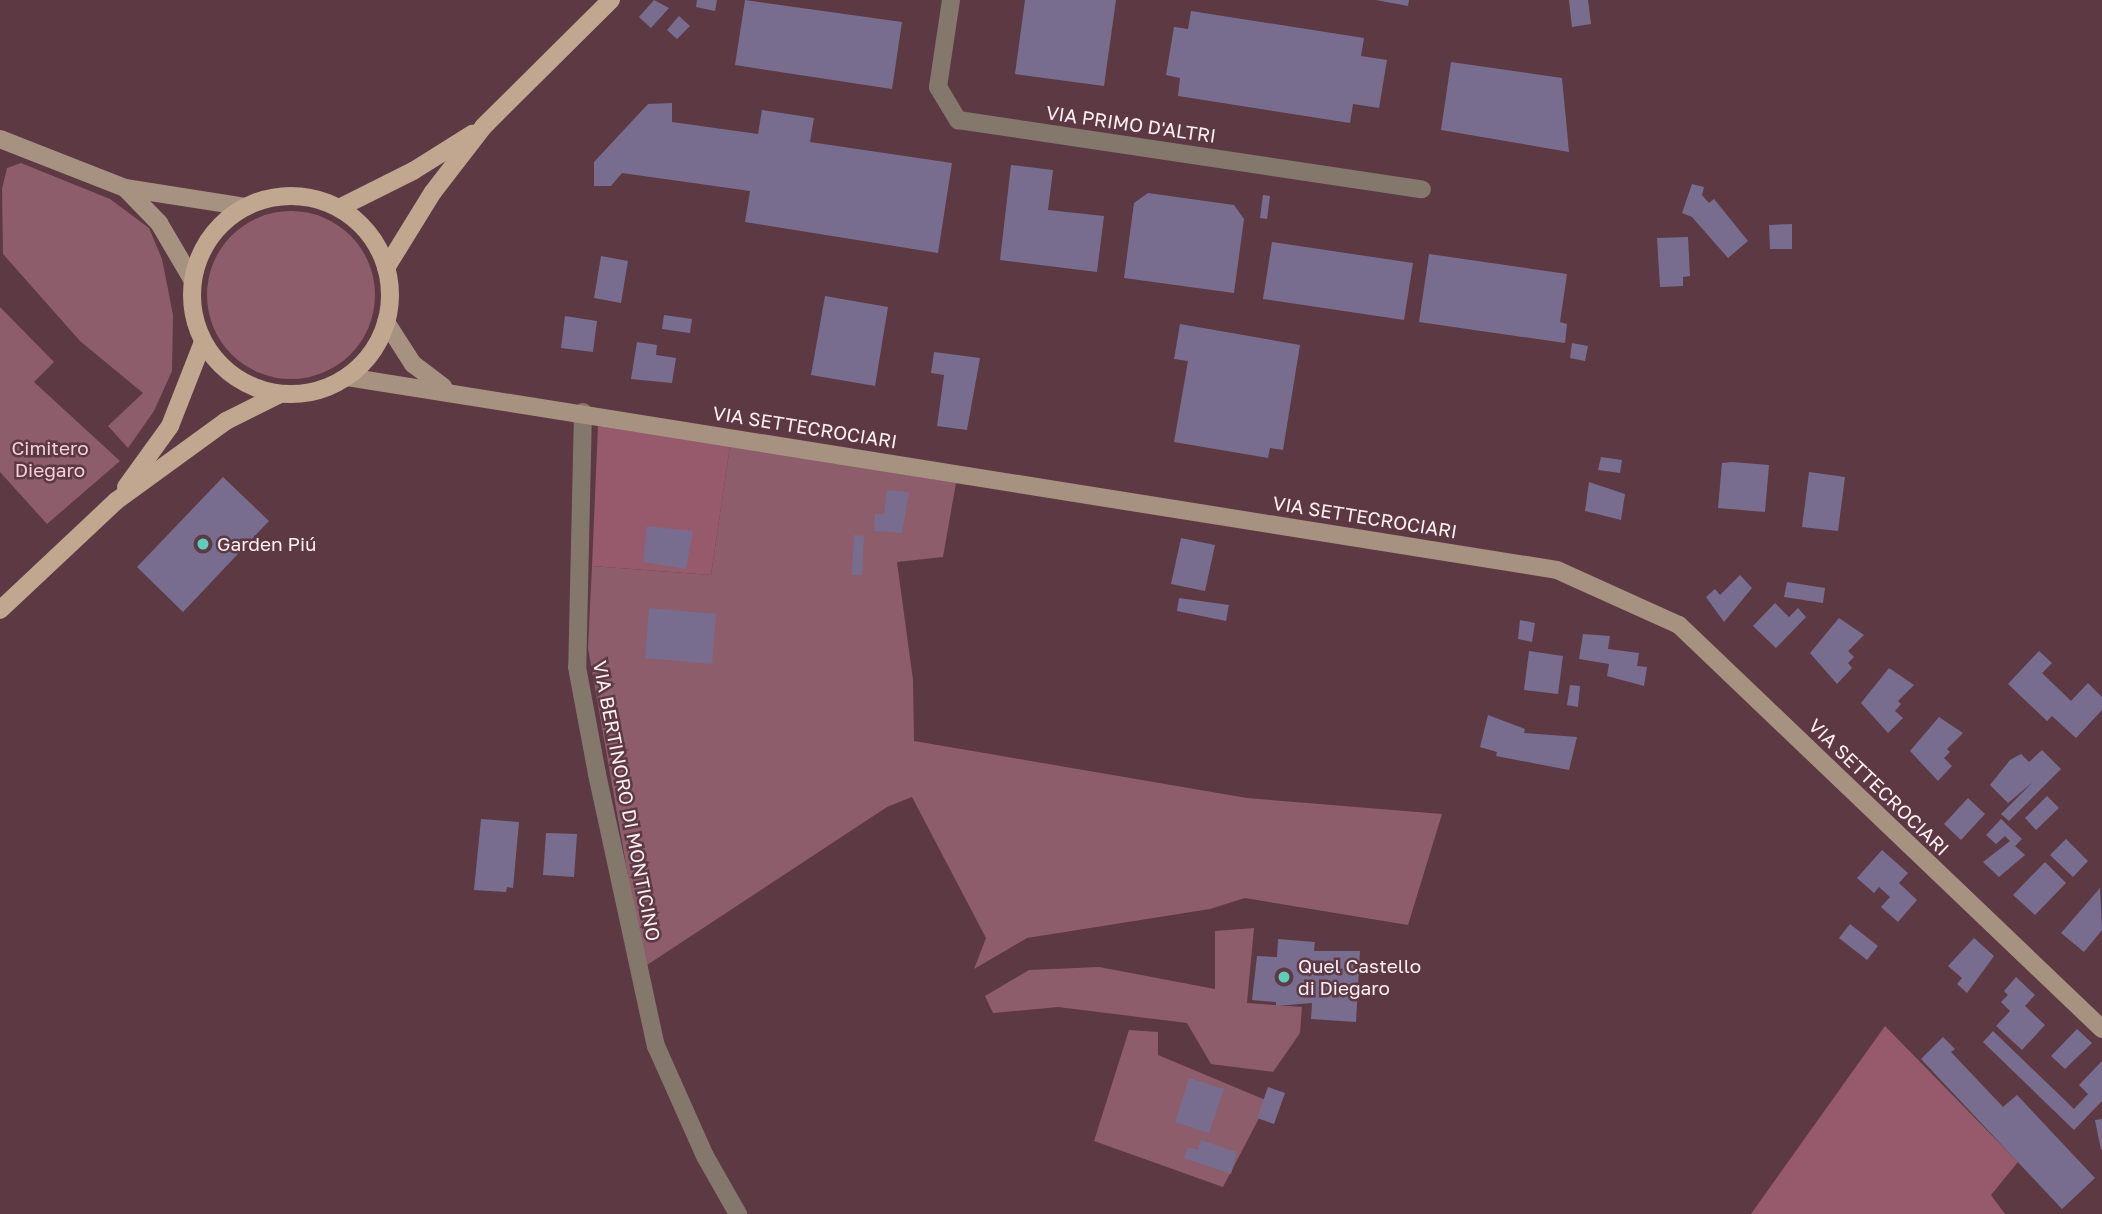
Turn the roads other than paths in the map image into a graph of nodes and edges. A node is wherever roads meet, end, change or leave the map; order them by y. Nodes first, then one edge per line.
1 (611, 0) edge
2 (951, 0) edge
3 (484, 126) junction
4 (0, 139) edge
5 (125, 188) junction
6 (1422, 189) dead end
7 (246, 207) junction
8 (339, 208) junction
9 (386, 268) junction
10 (193, 281) junction
11 (386, 322) junction
12 (203, 342) junction
13 (347, 377) junction
14 (280, 394) junction
15 (456, 394) junction
16 (583, 412) junction
17 (116, 501) junction
18 (0, 610) edge
19 (2102, 1029) edge
20 (738, 1214) edge

1 - 3 main road
2 - 6 street, VIA PRIMO D'ALTRI
3 - 8 main road
3 - 9 main road
4 - 5 main road
5 - 7 main road
5 - 10 main road
7 - 8 main road
7 - 10 main road
8 - 9 main road
9 - 11 main road
10 - 12 main road
11 - 13 main road
11 - 15 main road, VIA SETTECROCIARI
12 - 14 main road
12 - 17 main road
13 - 14 main road
13 - 15 main road, VIA SETTECROCIARI
14 - 17 main road
15 - 16 main road, VIA SETTECROCIARI
16 - 19 main road, VIA SETTECROCIARI
16 - 20 street, VIA BERTINORO DI MONTICINO
17 - 18 main road

